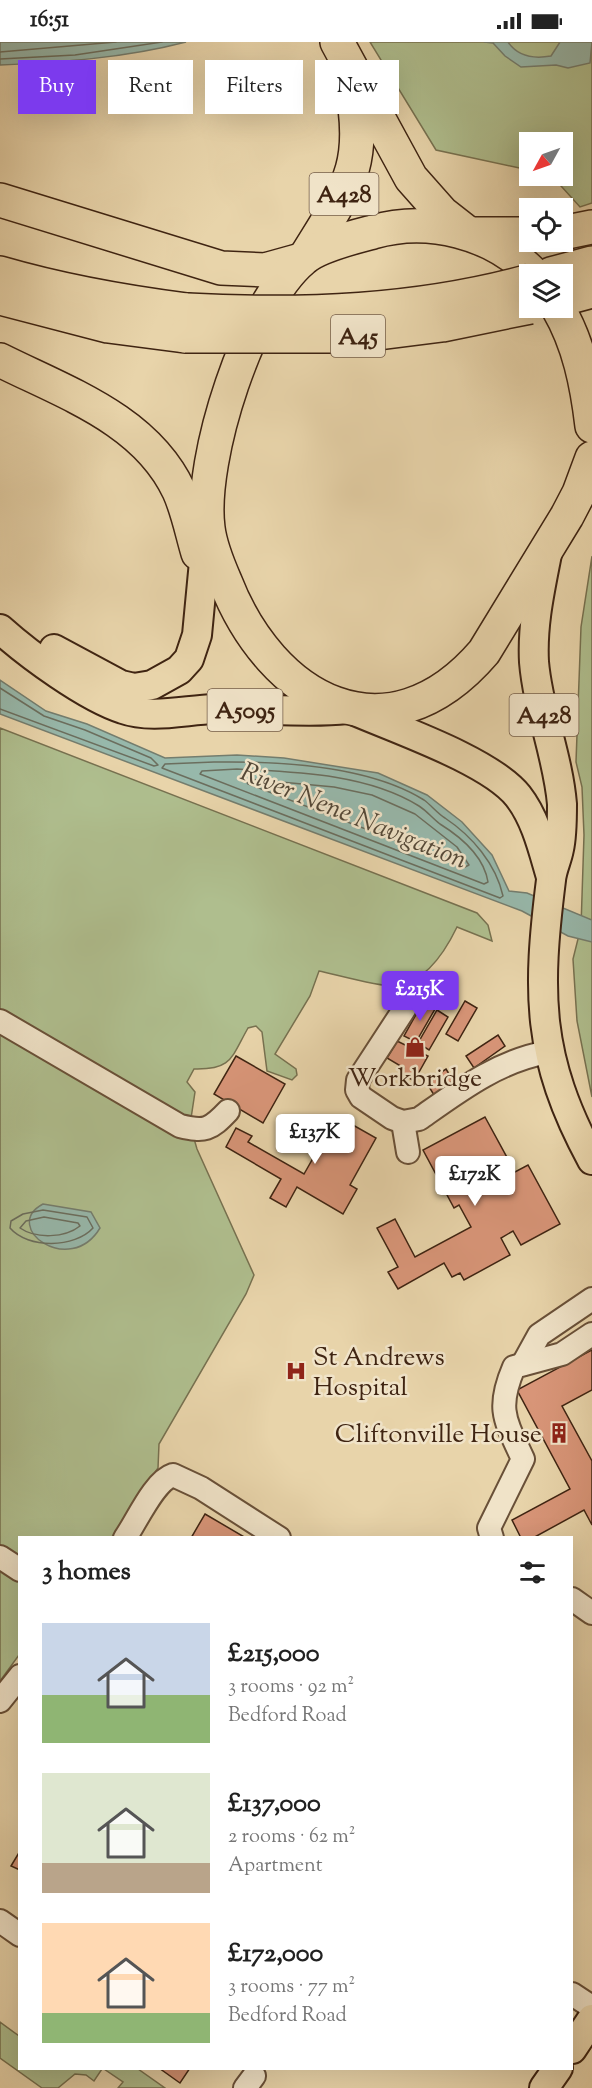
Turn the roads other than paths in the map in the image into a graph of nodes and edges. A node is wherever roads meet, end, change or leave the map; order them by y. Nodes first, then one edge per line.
1 (341, 52) edge
2 (0, 200) edge
3 (592, 227) edge
4 (573, 231) edge
5 (468, 233) junction
6 (519, 234) edge
7 (304, 258) junction
8 (520, 264) edge
9 (0, 273) edge
10 (519, 282) edge
11 (0, 298) edge
12 (519, 309) edge
13 (570, 318) edge
14 (186, 323) junction
15 (0, 360) edge
16 (592, 426) edge
17 (592, 458) edge
18 (208, 528) junction
19 (547, 552) junction
20 (202, 566) junction
21 (0, 624) edge
22 (0, 629) edge
23 (307, 692) junction
24 (351, 710) junction
25 (550, 885) junction
26 (405, 1008) dead end
27 (0, 1021) edge
28 (548, 1052) junction
29 (228, 1111) dead end
30 (403, 1122) junction
31 (408, 1152) dead end
32 (592, 1160) edge
33 (592, 1299) edge
34 (592, 1334) edge
35 (523, 1364) junction
36 (126, 1536) edge
37 (276, 1536) edge
38 (491, 1536) edge
39 (0, 1557) edge
40 (18, 1569) edge
41 (573, 1600) edge
42 (592, 1613) edge
43 (0, 1921) edge
44 (18, 1934) edge
45 (573, 1995) edge
46 (592, 2007) edge
47 (592, 2019) edge
48 (573, 2048) edge
49 (557, 2070) edge
50 (544, 2088) edge

1 - 5 highway, A428
1 - 7 highway, A428
2 - 7 highway
3 - 4 highway
5 - 6 highway
5 - 7 highway
5 - 8 highway
7 - 18 highway
9 - 14 highway, A45
10 - 14 highway, A45, bridge
11 - 14 highway, A45
12 - 14 highway, A45, bridge
13 - 16 highway
15 - 20 highway
17 - 19 highway
18 - 20 main road, A5095
18 - 23 highway
19 - 24 highway
19 - 25 main road, A428
20 - 21 main road, A5095
20 - 23 highway
22 - 24 main road, A5095
23 - 24 highway
24 - 25 main road, A428
25 - 28 main road, A428
26 - 30 lane
27 - 29 lane
28 - 30 lane
28 - 32 main road, A428
30 - 31 lane
33 - 35 lane
34 - 35 lane
35 - 38 lane
36 - 37 lane
39 - 40 lane
41 - 42 lane
43 - 44 lane
45 - 46 lane
47 - 48 main road
49 - 50 main road

